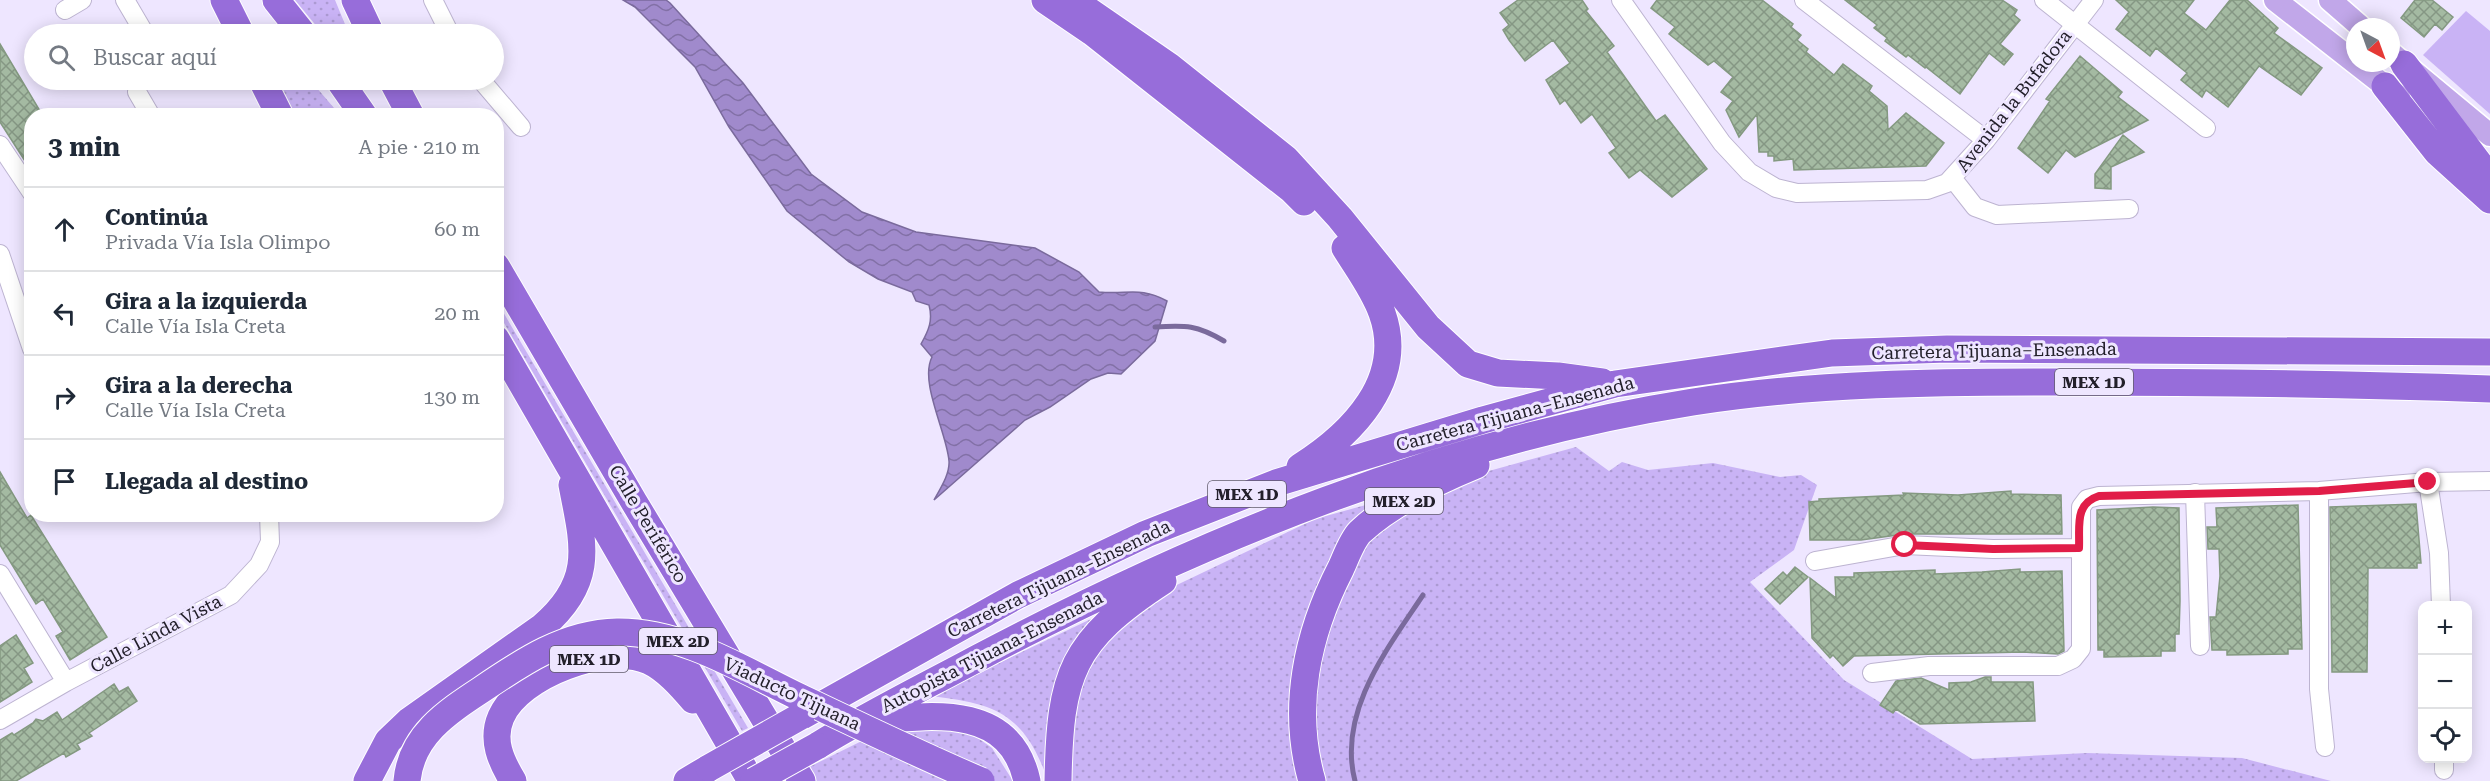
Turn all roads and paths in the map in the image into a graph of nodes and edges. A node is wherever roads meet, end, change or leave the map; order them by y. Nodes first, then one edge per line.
1 (82, 0) edge
2 (125, 0) edge
3 (224, 0) edge
4 (276, 0) edge
5 (355, 0) edge
6 (434, 0) edge
7 (1045, 0) edge
8 (1073, 0) edge
9 (1621, 0) edge
10 (1804, 0) edge
11 (2044, 0) edge
12 (2094, 0) edge
13 (2275, 0) edge
14 (2330, 0) edge
15 (65, 10) dead end
16 (2351, 18) edge
17 (139, 24) edge
18 (236, 24) edge
19 (295, 24) edge
20 (366, 24) edge
21 (445, 24) edge
22 (2075, 24) junction
23 (2400, 60) edge
24 (2385, 86) junction
25 (137, 90) edge
26 (267, 90) edge
27 (346, 90) edge
28 (397, 90) edge
29 (490, 90) edge
30 (146, 108) edge
31 (276, 108) edge
32 (358, 108) edge
33 (407, 108) edge
34 (521, 127) dead end
35 (2206, 128) dead end
36 (2477, 138) edge
37 (1986, 140) junction
38 (0, 145) edge
39 (2490, 157) edge
40 (2490, 178) edge
41 (1953, 179) junction
42 (24, 182) edge
43 (2490, 200) edge
44 (2129, 209) dead end
45 (0, 254) edge
46 (504, 280) edge
47 (24, 325) edge
48 (2490, 352) edge
49 (504, 353) edge
50 (1615, 384) junction
51 (2490, 389) edge
52 (1574, 425) junction
53 (568, 463) junction
54 (2490, 481) edge
55 (2428, 482) junction
56 (1276, 483) junction
57 (2319, 491) junction
58 (2195, 493) junction
59 (269, 522) edge
60 (1236, 534) junction
61 (2079, 548) junction
62 (1815, 561) dead end
63 (0, 574) edge
64 (2441, 601) edge
65 (2200, 646) dead end
66 (1872, 673) dead end
67 (66, 682) junction
68 (0, 720) edge
69 (855, 723) junction
70 (728, 743) junction
71 (2325, 747) dead end
72 (698, 775) edge
73 (367, 781) edge
74 (407, 781) edge
75 (513, 781) edge
76 (753, 781) edge
77 (802, 781) edge
78 (981, 781) edge
79 (1027, 781) edge
80 (1058, 781) edge
81 (1312, 781) edge

1 - 15 street
2 - 17 street
3 - 18 highway
4 - 19 highway
5 - 20 highway
6 - 21 street
7 - 56 highway
8 - 50 highway
9 - 41 street, Avenida la Bufadora
10 - 37 street
11 - 22 street
12 - 22 street, Avenida la Bufadora
13 - 24 main road
14 - 16 main road
22 - 35 street
22 - 37 street, Avenida la Bufadora
23 - 36 highway
24 - 36 main road
24 - 43 highway
25 - 30 street
26 - 31 highway
27 - 32 highway
28 - 33 highway
29 - 34 street
36 - 39 main road
36 - 40 highway
37 - 41 street, Avenida la Bufadora
38 - 42 street
41 - 44 street
45 - 47 street
46 - 77 highway, Calle Periférico
48 - 50 highway, Carretera Tijuana–Ensenada / MEX 1D
49 - 53 highway, Calle Periférico
50 - 56 highway, Carretera Tijuana–Ensenada / MEX 1D
51 - 52 highway, Carretera Tijuana–Ensenada / MEX 1D
52 - 60 highway, Carretera Tijuana–Ensenada / MEX 1D
52 - 81 highway, MEX 2D
53 - 70 highway, Calle Periférico
53 - 73 highway
54 - 55 street
55 - 57 street
55 - 64 street
56 - 72 highway, Carretera Tijuana–Ensenada / MEX 1D, bridge
57 - 58 street
57 - 71 street
58 - 61 street
58 - 65 street
59 - 67 street, Calle Linda Vista
60 - 69 highway, Autopista Tijuana-Ensenada
60 - 80 highway, MEX 1D
61 - 62 street
61 - 66 street
63 - 67 street
67 - 68 street, Calle Linda Vista
69 - 76 highway, Autopista Tijuana-Ensenada, bridge
69 - 79 highway
70 - 75 highway, MEX 1D
70 - 76 highway, MEX 1D
74 - 78 highway, Viaducto Tijuana / MEX 2D, bridge

